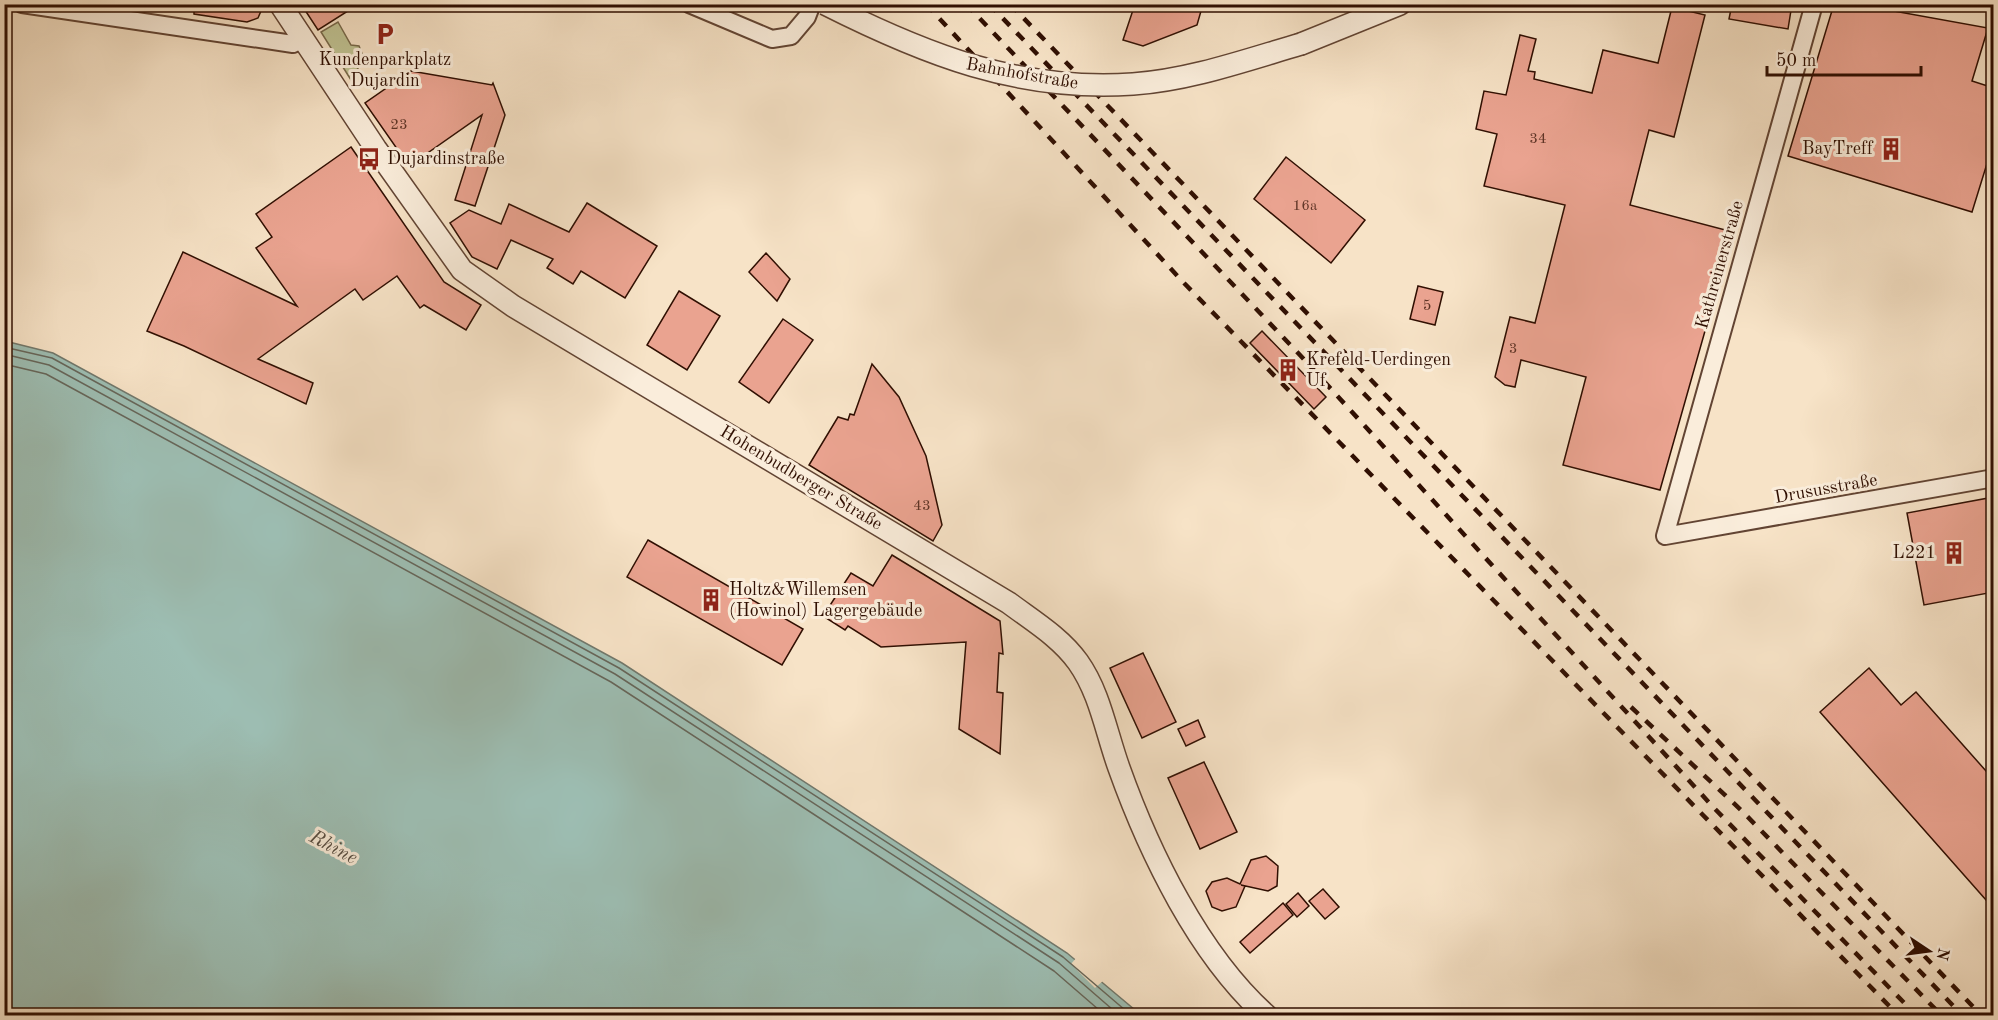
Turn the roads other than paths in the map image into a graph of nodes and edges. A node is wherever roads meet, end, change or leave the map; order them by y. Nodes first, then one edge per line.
1 (21, 4) edge
2 (280, 4) edge
3 (689, 4) edge
4 (812, 4) edge
5 (825, 4) edge
6 (1400, 4) edge
7 (1814, 4) edge
8 (303, 39) junction
9 (1994, 478) edge
10 (1665, 536) joint
11 (1260, 1009) edge

1 - 8 street
2 - 8 street, Hohenbudberger Straße
3 - 4 street
5 - 6 street, Bahnhofstraße, bridge
7 - 10 street, Kathreinerstraße
8 - 11 street, Hohenbudberger Straße
9 - 10 street, Drususstraße

